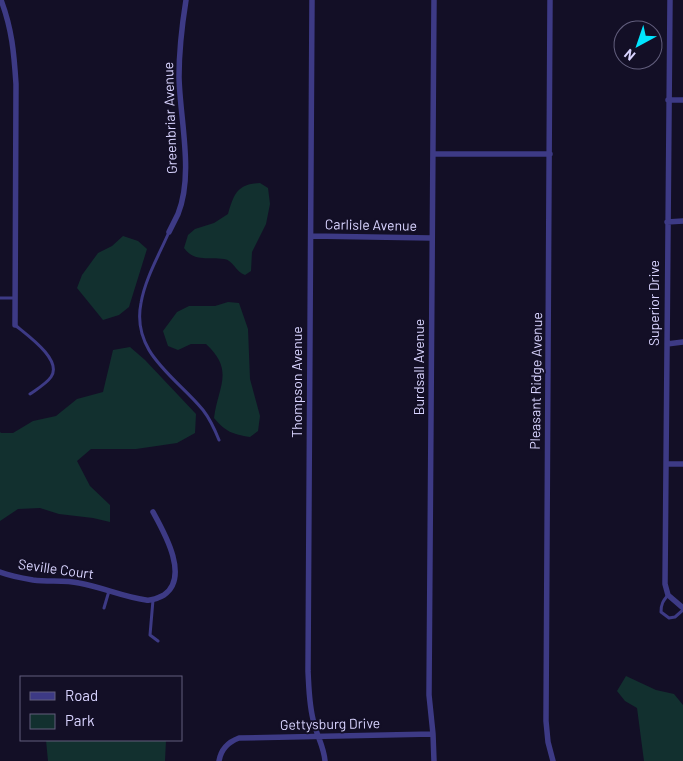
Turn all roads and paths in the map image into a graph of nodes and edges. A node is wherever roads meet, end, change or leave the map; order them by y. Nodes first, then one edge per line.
1 (1, 0) edge
2 (186, 0) edge
3 (312, 0) edge
4 (434, 0) edge
5 (550, 0) edge
6 (670, 0) edge
7 (668, 100) junction
8 (683, 100) edge
9 (433, 154) junction
10 (550, 154) junction
11 (683, 221) edge
12 (667, 222) junction
13 (169, 232) joint
14 (311, 236) junction
15 (431, 238) junction
16 (0, 298) edge
17 (15, 298) junction
18 (15, 326) joint
19 (683, 342) edge
20 (667, 344) junction
21 (30, 394) dead end
22 (219, 440) dead end
23 (666, 464) junction
24 (683, 464) edge
25 (153, 512) dead end
26 (0, 572) edge
27 (109, 591) junction
28 (668, 594) junction
29 (153, 600) junction
30 (104, 608) dead end
31 (683, 609) edge
32 (158, 641) dead end
33 (433, 734) junction
34 (320, 737) junction
35 (219, 761) edge
36 (325, 761) edge
37 (434, 761) edge
38 (553, 761) edge

1 - 17 street
2 - 13 street, Greenbriar Avenue
3 - 14 street, Thompson Avenue
4 - 9 street, Burdsall Avenue
5 - 10 street, Pleasant Ridge Avenue
6 - 7 street, Superior Drive
7 - 8 street
7 - 12 street, Superior Drive
9 - 10 street
9 - 15 street, Burdsall Avenue
10 - 38 street, Pleasant Ridge Avenue
11 - 12 street
12 - 20 street, Superior Drive
13 - 22 lane
14 - 15 street, Carlisle Avenue
14 - 34 street, Thompson Avenue
15 - 33 street, Burdsall Avenue
16 - 17 lane
17 - 18 street
18 - 21 lane
19 - 20 street
20 - 23 street, Superior Drive
23 - 24 street
23 - 28 street, Superior Drive
25 - 29 street
26 - 27 street, Seville Court
27 - 29 street, Seville Court
27 - 30 lane
28 - 31 street
28 - 31 lane
29 - 32 lane
33 - 34 street, Gettysburg Drive
33 - 37 street, Burdsall Avenue
34 - 35 street, Gettysburg Drive
34 - 36 street, Thompson Avenue

